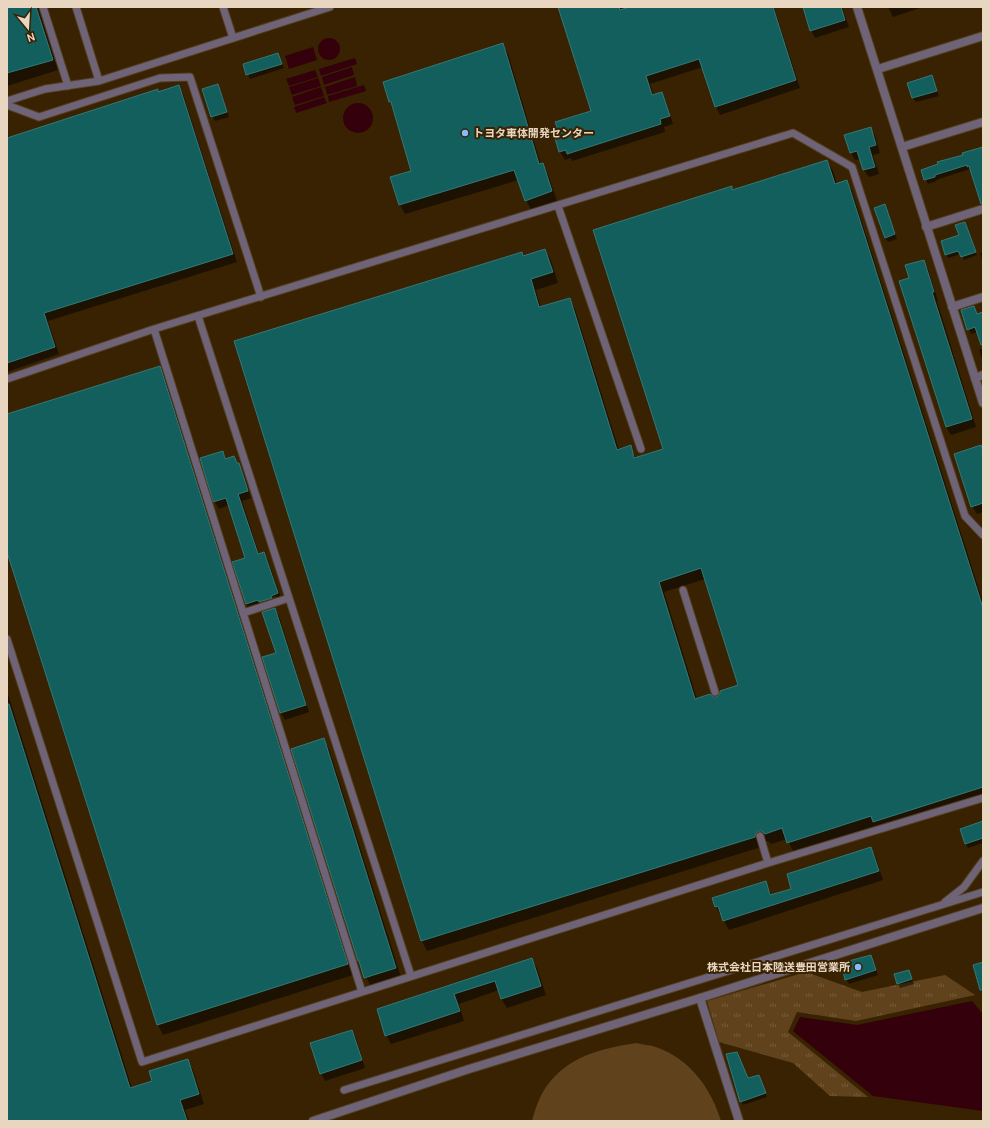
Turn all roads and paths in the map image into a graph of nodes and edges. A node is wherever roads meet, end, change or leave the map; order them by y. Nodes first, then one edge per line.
1 (43, 7) edge
2 (76, 7) edge
3 (223, 7) edge
4 (330, 7) edge
5 (857, 7) edge
6 (983, 36) edge
7 (233, 38) junction
8 (878, 69) junction
9 (99, 81) junction
10 (68, 86) junction
11 (7, 101) edge
12 (7, 105) edge
13 (983, 122) edge
14 (902, 147) junction
15 (558, 206) junction
16 (983, 209) edge
17 (926, 227) junction
18 (261, 297) junction
19 (983, 297) edge
20 (952, 307) junction
21 (198, 316) junction
22 (154, 330) junction
23 (979, 376) edge
24 (7, 379) edge
25 (983, 403) edge
26 (641, 449) dead end
27 (983, 535) edge
28 (683, 590) dead end
29 (289, 598) junction
30 (243, 613) junction
31 (7, 639) edge
32 (715, 692) dead end
33 (983, 798) edge
34 (760, 836) dead end
35 (983, 861) edge
36 (768, 863) junction
37 (983, 892) edge
38 (940, 906) junction
39 (983, 908) edge
40 (411, 976) junction
41 (362, 992) junction
42 (700, 998) junction
43 (344, 1090) dead end
44 (313, 1121) edge
45 (739, 1121) edge

1 - 10 lane
2 - 9 lane
3 - 7 lane
4 - 7 lane
5 - 8 street
6 - 8 street
7 - 9 lane
8 - 14 street
9 - 10 lane
10 - 11 lane
12 - 18 lane
13 - 14 street
14 - 17 street
15 - 18 lane
15 - 26 lane
15 - 27 lane
16 - 17 street
17 - 20 street
18 - 21 lane
19 - 20 street
20 - 23 street
21 - 22 lane
21 - 29 lane
22 - 24 lane
22 - 30 lane
23 - 25 street
28 - 32 lane
29 - 30 lane
29 - 40 lane
30 - 41 lane
31 - 41 lane
33 - 36 lane
34 - 36 lane
35 - 38 lane
36 - 40 lane
37 - 38 lane
38 - 43 lane
39 - 42 street
40 - 41 lane
42 - 44 street
42 - 45 street

